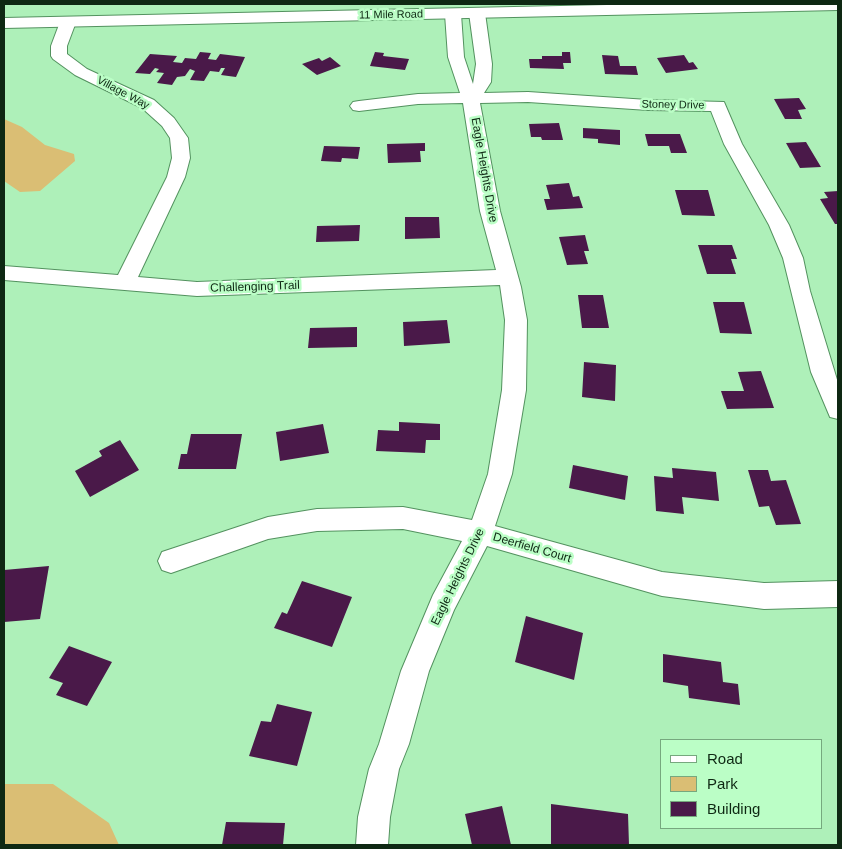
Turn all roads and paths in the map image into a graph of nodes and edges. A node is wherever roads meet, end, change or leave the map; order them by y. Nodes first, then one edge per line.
1 (829, 4) edge
2 (452, 14) junction
3 (477, 14) junction
4 (68, 22) junction
5 (835, 22) dead end
6 (4, 23) edge
7 (471, 98) junction
8 (359, 106) dead end
9 (4, 273) edge
10 (507, 277) junction
11 (125, 282) junction
12 (838, 410) edge
13 (480, 533) junction
14 (171, 561) dead end
15 (838, 594) edge
16 (372, 845) edge

1 - 3 street, 11 Mile Road
1 - 5 street
2 - 3 street, 11 Mile Road
2 - 4 street, 11 Mile Road
2 - 7 street, Eagle Heights Drive
3 - 7 street
4 - 6 street, 11 Mile Road
4 - 11 street, Village Way
7 - 8 street, Stoney Drive
7 - 10 street, Eagle Heights Drive
7 - 12 street, Stoney Drive
9 - 11 street, Challenging Trail
10 - 11 street, Challenging Trail
10 - 13 street, Eagle Heights Drive
13 - 14 street, Deerfield Court
13 - 15 street, Deerfield Court
13 - 16 street, Eagle Heights Drive

